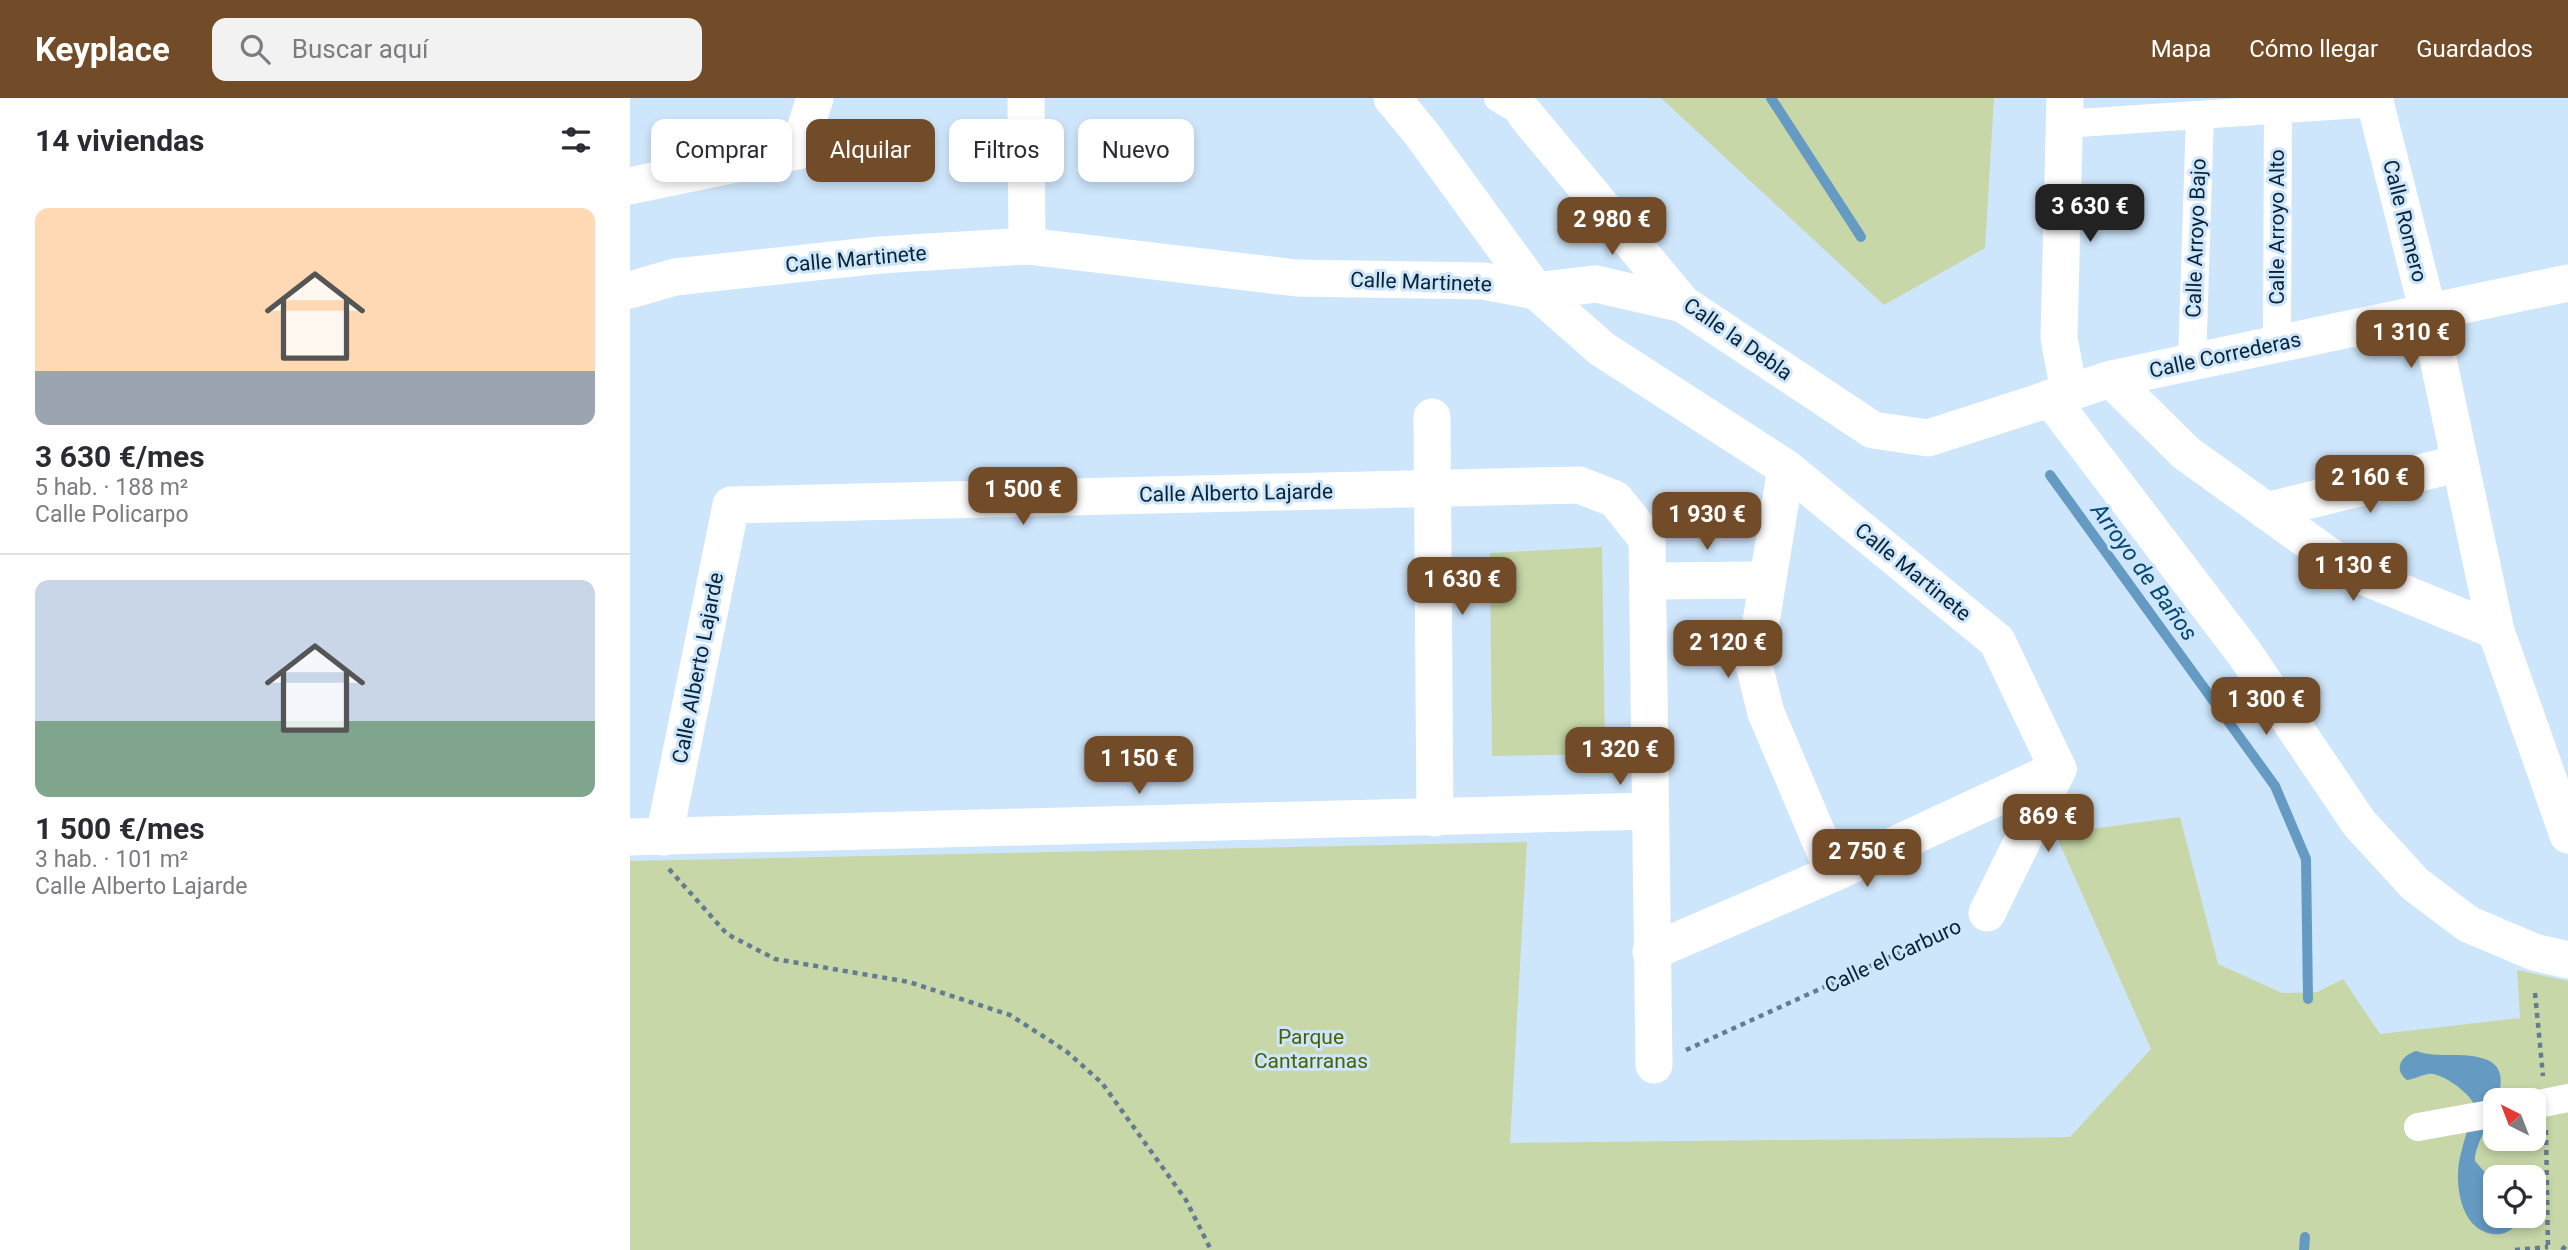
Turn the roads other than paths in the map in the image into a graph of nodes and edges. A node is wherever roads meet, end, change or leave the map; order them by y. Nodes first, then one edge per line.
1 (815, 98) edge
2 (1026, 98) edge
3 (1392, 98) edge
4 (2374, 101) edge
5 (1511, 106) edge
6 (2278, 110) junction
7 (2064, 111) edge
8 (2200, 115) junction
9 (630, 186) edge
10 (1027, 246) junction
11 (2568, 283) edge
12 (630, 290) edge
13 (1536, 291) junction
14 (1683, 303) junction
15 (2428, 312) junction
16 (2277, 344) junction
17 (2192, 362) junction
18 (2111, 379) junction
19 (2059, 395) junction
20 (1432, 417) dead end
21 (1928, 438) joint
22 (2460, 463) junction
23 (1786, 468) junction
24 (1432, 489) junction
25 (2266, 510) junction
26 (1766, 580) junction
27 (1648, 581) junction
28 (2496, 631) junction
29 (2058, 769) junction
30 (1649, 811) junction
31 (1435, 818) junction
32 (2568, 835) edge
33 (647, 837) edge
34 (1835, 873) junction
35 (1987, 913) road end
36 (1651, 952) junction
37 (2568, 960) edge
38 (1654, 1065) road end
39 (2568, 1098) edge
40 (2546, 1103) edge
41 (2483, 1116) edge
42 (2418, 1127) dead end

1 - 9 street
2 - 10 street
3 - 13 street
4 - 6 street
4 - 15 street, Calle Romero
5 - 14 street, Calle la Debla
6 - 8 street
6 - 16 street, Calle Arroyo Alto
7 - 8 street
7 - 19 street
8 - 17 street, Calle Arroyo Bajo
10 - 12 street, Calle Martinete
10 - 13 street, Calle Martinete
11 - 15 street, Calle Correderas
13 - 14 street
13 - 23 street, Calle Martinete
14 - 21 street, Calle la Debla
15 - 16 street, Calle Correderas
15 - 22 street, Calle Romero
16 - 17 street, Calle Correderas
17 - 18 street, Calle Correderas
18 - 19 street, Calle Correderas
18 - 25 street
19 - 21 street, Calle Correderas
19 - 37 street
20 - 24 street
22 - 25 street
22 - 28 street, Calle Romero
23 - 26 street
23 - 29 street, Calle Martinete
24 - 27 street, Calle Alberto Lajarde
24 - 31 street
24 - 33 street, Calle Alberto Lajarde
25 - 28 street
26 - 27 street
26 - 34 street
27 - 30 street
28 - 32 street, Calle Romero
29 - 34 street
29 - 35 street, Calle el Carburo
30 - 31 street
30 - 36 street
31 - 33 street
34 - 36 street
36 - 38 street
39 - 40 street
41 - 42 street

